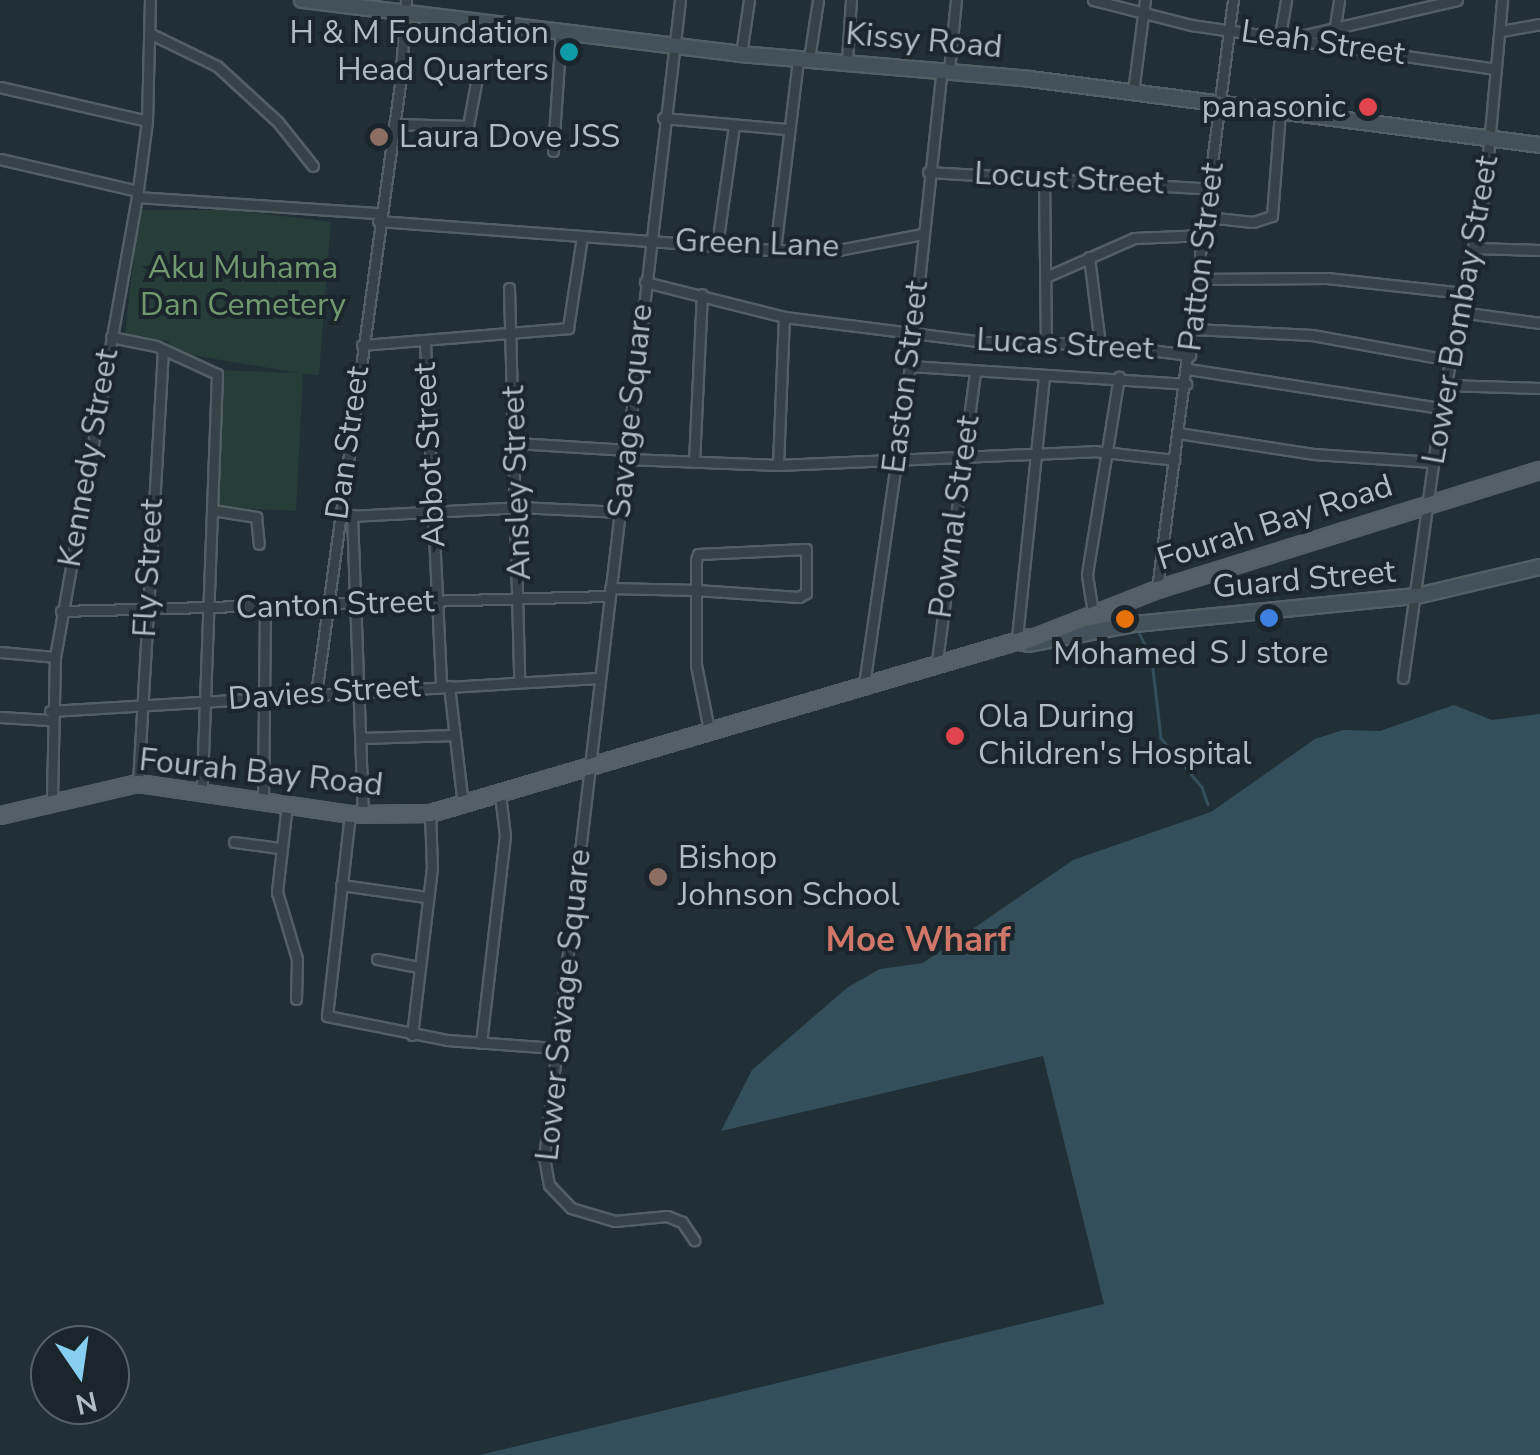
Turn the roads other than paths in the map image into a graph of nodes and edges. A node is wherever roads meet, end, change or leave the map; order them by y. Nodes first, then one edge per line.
1 (150, 0) edge
2 (302, 0) edge
3 (680, 0) edge
4 (749, 0) edge
5 (818, 0) edge
6 (851, 0) edge
7 (956, 0) edge
8 (1093, 0) edge
9 (1144, 0) edge
10 (1234, 0) edge
11 (1286, 0) edge
12 (1339, 0) edge
13 (1384, 0) edge
14 (1457, 0) edge
15 (1502, 0) edge
16 (336, 2) edge
17 (406, 7) edge
18 (1386, 14) junction
19 (1142, 16) junction
20 (1540, 24) edge
21 (1335, 26) junction
22 (1230, 30) junction
23 (1501, 30) junction
24 (561, 32) junction
25 (148, 33) junction
26 (1280, 35) junction
27 (1298, 37) junction
28 (673, 46) junction
29 (741, 54) junction
30 (804, 60) junction
31 (847, 60) junction
32 (945, 69) junction
33 (1496, 69) junction
34 (478, 72) dead end
35 (0, 87) edge
36 (1133, 92) junction
37 (1221, 104) junction
38 (1280, 111) junction
39 (663, 118) junction
40 (147, 120) junction
41 (394, 124) junction
42 (734, 126) junction
43 (786, 130) junction
44 (1490, 138) junction
45 (1540, 145) edge
46 (553, 152) dead end
47 (0, 159) edge
48 (313, 166) dead end
49 (928, 172) junction
50 (1044, 181) junction
51 (1211, 189) junction
52 (137, 194) junction
53 (379, 216) junction
54 (1207, 217) junction
55 (923, 234) junction
56 (1205, 236) junction
57 (582, 237) junction
58 (650, 239) junction
59 (717, 245) junction
60 (1474, 248) junction
61 (775, 250) junction
62 (1540, 250) edge
63 (1089, 257) junction
64 (1046, 277) junction
65 (1200, 279) junction
66 (645, 282) junction
67 (509, 288) dead end
68 (1464, 293) junction
69 (702, 294) junction
70 (1460, 312) junction
71 (784, 317) junction
72 (1540, 323) edge
73 (1193, 329) junction
74 (511, 334) junction
75 (914, 334) junction
76 (111, 337) junction
77 (1046, 341) junction
78 (425, 343) junction
79 (1100, 344) junction
80 (362, 346) junction
81 (163, 353) junction
82 (1190, 355) junction
83 (1449, 360) junction
84 (910, 366) junction
85 (1188, 369) junction
86 (976, 374) junction
87 (1044, 375) junction
88 (1118, 378) junction
89 (1186, 384) junction
90 (1445, 385) junction
91 (1540, 388) edge
92 (1441, 408) junction
93 (1178, 432) junction
94 (516, 443) junction
95 (1109, 451) junction
96 (628, 454) junction
97 (1037, 454) junction
98 (963, 460) junction
99 (1175, 460) junction
100 (694, 462) junction
101 (896, 462) junction
102 (1433, 462) junction
103 (778, 465) junction
104 (1540, 470) edge
105 (1428, 504) junction
106 (519, 507) junction
107 (212, 510) junction
108 (431, 512) junction
109 (621, 512) junction
110 (338, 516) junction
111 (352, 516) junction
112 (259, 544) dead end
113 (1540, 567) edge
114 (1158, 589) junction
115 (696, 590) junction
116 (610, 592) junction
117 (1417, 596) junction
118 (520, 598) junction
119 (436, 602) junction
120 (354, 605) junction
121 (265, 608) junction
122 (324, 608) junction
123 (146, 610) junction
124 (210, 610) junction
125 (62, 611) junction
126 (1093, 613) junction
127 (1022, 640) junction
128 (0, 652) edge
129 (55, 657) junction
130 (938, 661) junction
131 (598, 678) junction
132 (1403, 678) dead end
133 (520, 679) junction
134 (864, 685) junction
135 (445, 686) junction
136 (359, 693) junction
137 (316, 694) junction
138 (262, 696) junction
139 (206, 701) junction
140 (141, 704) junction
141 (50, 715) junction
142 (0, 717) edge
143 (741, 725) junction
144 (710, 730) junction
145 (454, 735) junction
146 (362, 738) junction
147 (638, 757) junction
148 (583, 771) junction
149 (138, 783) junction
150 (202, 790) junction
151 (500, 794) junction
152 (52, 798) junction
153 (263, 800) junction
154 (288, 804) junction
155 (463, 805) junction
156 (430, 813) junction
157 (0, 815) edge
158 (357, 815) junction
159 (234, 842) dead end
160 (279, 848) junction
161 (341, 885) junction
162 (426, 896) junction
163 (376, 959) dead end
164 (418, 967) junction
165 (296, 999) dead end
166 (412, 1035) junction
167 (480, 1043) junction
168 (556, 1048) junction
169 (694, 1240) dead end

1 - 25 street, Kennedy Street
2 - 16 main road, Kissy Road
3 - 28 street, Savage Square
4 - 29 street
5 - 30 street
6 - 31 street
7 - 32 street, Easton Street
8 - 19 street, Leah Street
9 - 19 street
10 - 22 street, Patton Street
11 - 26 street
12 - 21 street
13 - 18 street
14 - 18 street
15 - 23 street, Lower Bombay Street
16 - 17 main road, Kissy Road
17 - 24 main road, Kissy Road
17 - 41 street, Dan Street
18 - 21 street
19 - 22 street, Leah Street
19 - 36 street
20 - 23 street
21 - 27 street
22 - 26 street, Leah Street
22 - 37 street, Patton Street
23 - 33 street, Lower Bombay Street
24 - 28 main road, Kissy Road
24 - 46 street
25 - 40 street, Kennedy Street
25 - 48 street
26 - 27 street, Leah Street
27 - 33 street, Leah Street
28 - 29 main road, Kissy Road
28 - 39 street, Savage Square
29 - 30 main road, Kissy Road
30 - 31 main road, Kissy Road
30 - 43 street
31 - 32 main road, Kissy Road
32 - 36 main road, Kissy Road
32 - 49 street, Easton Street
33 - 44 street, Lower Bombay Street
34 - 41 street
35 - 40 street
36 - 37 main road, Kissy Road
37 - 38 main road, Kissy Road
37 - 51 street, Patton Street
38 - 44 main road, Kissy Road
38 - 54 street
39 - 42 street
39 - 58 street, Savage Square
40 - 52 street, Kennedy Street
41 - 53 street, Dan Street
42 - 43 street
42 - 59 street
43 - 61 street
44 - 45 main road, Kissy Road
44 - 60 street, Lower Bombay Street
47 - 52 street, Green Lane
49 - 50 street, Locust Street
49 - 55 street, Easton Street
50 - 51 street, Locust Street
50 - 64 street
51 - 54 street, Patton Street
52 - 53 street, Green Lane
52 - 76 street, Kennedy Street
53 - 57 street, Green Lane
53 - 80 street, Dan Street
54 - 56 street, Patton Street
55 - 61 street, Green Lane
55 - 75 street, Easton Street
56 - 63 street
56 - 65 street, Patton Street
57 - 58 street, Green Lane
57 - 74 street
58 - 59 street, Green Lane
58 - 66 street, Savage Square
59 - 61 street, Green Lane
60 - 62 street
60 - 68 street, Lower Bombay Street
63 - 64 street
63 - 79 street
64 - 77 street
65 - 68 street
65 - 73 street, Patton Street
66 - 69 street, Lucas Street
66 - 96 street, Savage Square
67 - 74 street, Ansley Street
68 - 70 street, Lower Bombay Street
69 - 71 street, Lucas Street
69 - 100 street
70 - 72 street
70 - 83 street, Lower Bombay Street
71 - 75 street, Lucas Street
71 - 103 street
73 - 82 street, Patton Street
73 - 83 street
74 - 78 street
74 - 94 street, Ansley Street
75 - 77 street, Lucas Street
75 - 84 street, Easton Street
76 - 81 street
76 - 125 street, Kennedy Street
77 - 79 street, Lucas Street
78 - 80 street
78 - 108 street, Abbot Street
79 - 82 street, Lucas Street
80 - 110 street, Dan Street
81 - 107 street
81 - 123 street, Fly Street
82 - 85 street, Patton Street
83 - 90 street, Lower Bombay Street
84 - 86 street
84 - 101 street, Easton Street
85 - 89 street, Patton Street
85 - 92 street
86 - 87 street
86 - 98 street, Pownal Street
87 - 88 street
87 - 97 street
88 - 89 street
88 - 95 street
89 - 93 street, Patton Street
90 - 91 street
90 - 92 street, Lower Bombay Street
92 - 102 street, Lower Bombay Street
93 - 99 street, Patton Street
93 - 102 street
94 - 96 street
94 - 106 street, Ansley Street
95 - 97 street
95 - 99 street
95 - 126 street
96 - 100 street
96 - 109 street, Savage Square
97 - 98 street
97 - 127 street
98 - 101 street
98 - 130 street, Pownal Street
99 - 114 street, Patton Street
100 - 103 street
101 - 103 street
101 - 134 street, Easton Street
102 - 105 street, Lower Bombay Street
104 - 105 main road, Fourah Bay Road
105 - 114 main road, Fourah Bay Road
105 - 117 street, Lower Bombay Street
106 - 108 street
106 - 109 street
106 - 118 street, Ansley Street
107 - 112 street
107 - 124 street
108 - 111 street
108 - 119 street, Abbot Street
109 - 116 street, Savage Square
110 - 111 street
110 - 122 street, Dan Street
111 - 120 street
113 - 117 main road, Guard Street
114 - 126 main road, Fourah Bay Road
115 - 115 street, Canton Street
115 - 116 street, Canton Street
115 - 144 street
116 - 118 street, Canton Street
116 - 131 street, Savage Square
117 - 127 main road, Guard Street
117 - 132 street, Lower Bombay Street
118 - 119 street, Canton Street
118 - 133 street, Ansley Street
119 - 120 street, Canton Street
119 - 135 street, Abbot Street
120 - 122 street, Canton Street
120 - 136 street
121 - 122 street, Canton Street
121 - 124 street, Canton Street
121 - 138 street
122 - 137 street, Dan Street
123 - 124 street, Canton Street
123 - 125 street, Canton Street
123 - 140 street, Fly Street
124 - 139 street
125 - 129 street, Kennedy Street
126 - 127 main road, Fourah Bay Road
127 - 130 main road, Fourah Bay Road
127 - 143 main road, Fourah Bay Road
128 - 129 street
129 - 141 street, Kennedy Street
130 - 134 main road, Fourah Bay Road
131 - 133 street, Davies Street
131 - 148 street, Savage Square
133 - 135 street, Davies Street
134 - 143 main road, Fourah Bay Road
135 - 136 street, Davies Street
135 - 145 street, Abbot Street
136 - 137 street, Davies Street
136 - 146 street
137 - 138 street, Davies Street
138 - 139 street, Davies Street
138 - 153 street
139 - 140 street, Davies Street
139 - 150 street
140 - 141 street, Davies Street
140 - 149 street, Fly Street
141 - 142 street, Davies Street
141 - 152 street, Kennedy Street
143 - 144 main road, Fourah Bay Road
143 - 147 main road, Fourah Bay Road
144 - 147 main road, Fourah Bay Road
145 - 146 street
145 - 155 street, Abbot Street
146 - 158 street
147 - 148 main road, Fourah Bay Road
148 - 151 main road, Fourah Bay Road
148 - 168 street, Lower Savage Square
149 - 150 main road, Fourah Bay Road
149 - 152 main road, Fourah Bay Road
150 - 153 main road, Fourah Bay Road
151 - 155 main road, Fourah Bay Road
151 - 167 street
152 - 157 main road, Fourah Bay Road
153 - 154 main road, Fourah Bay Road
154 - 158 main road, Fourah Bay Road
154 - 160 street
155 - 156 main road, Fourah Bay Road
156 - 158 main road, Fourah Bay Road
156 - 162 street
158 - 161 street
159 - 160 street
160 - 165 street
161 - 162 street
161 - 166 street
162 - 164 street
163 - 164 street
164 - 166 street
166 - 167 street
167 - 168 street
168 - 169 street, Lower Savage Square

